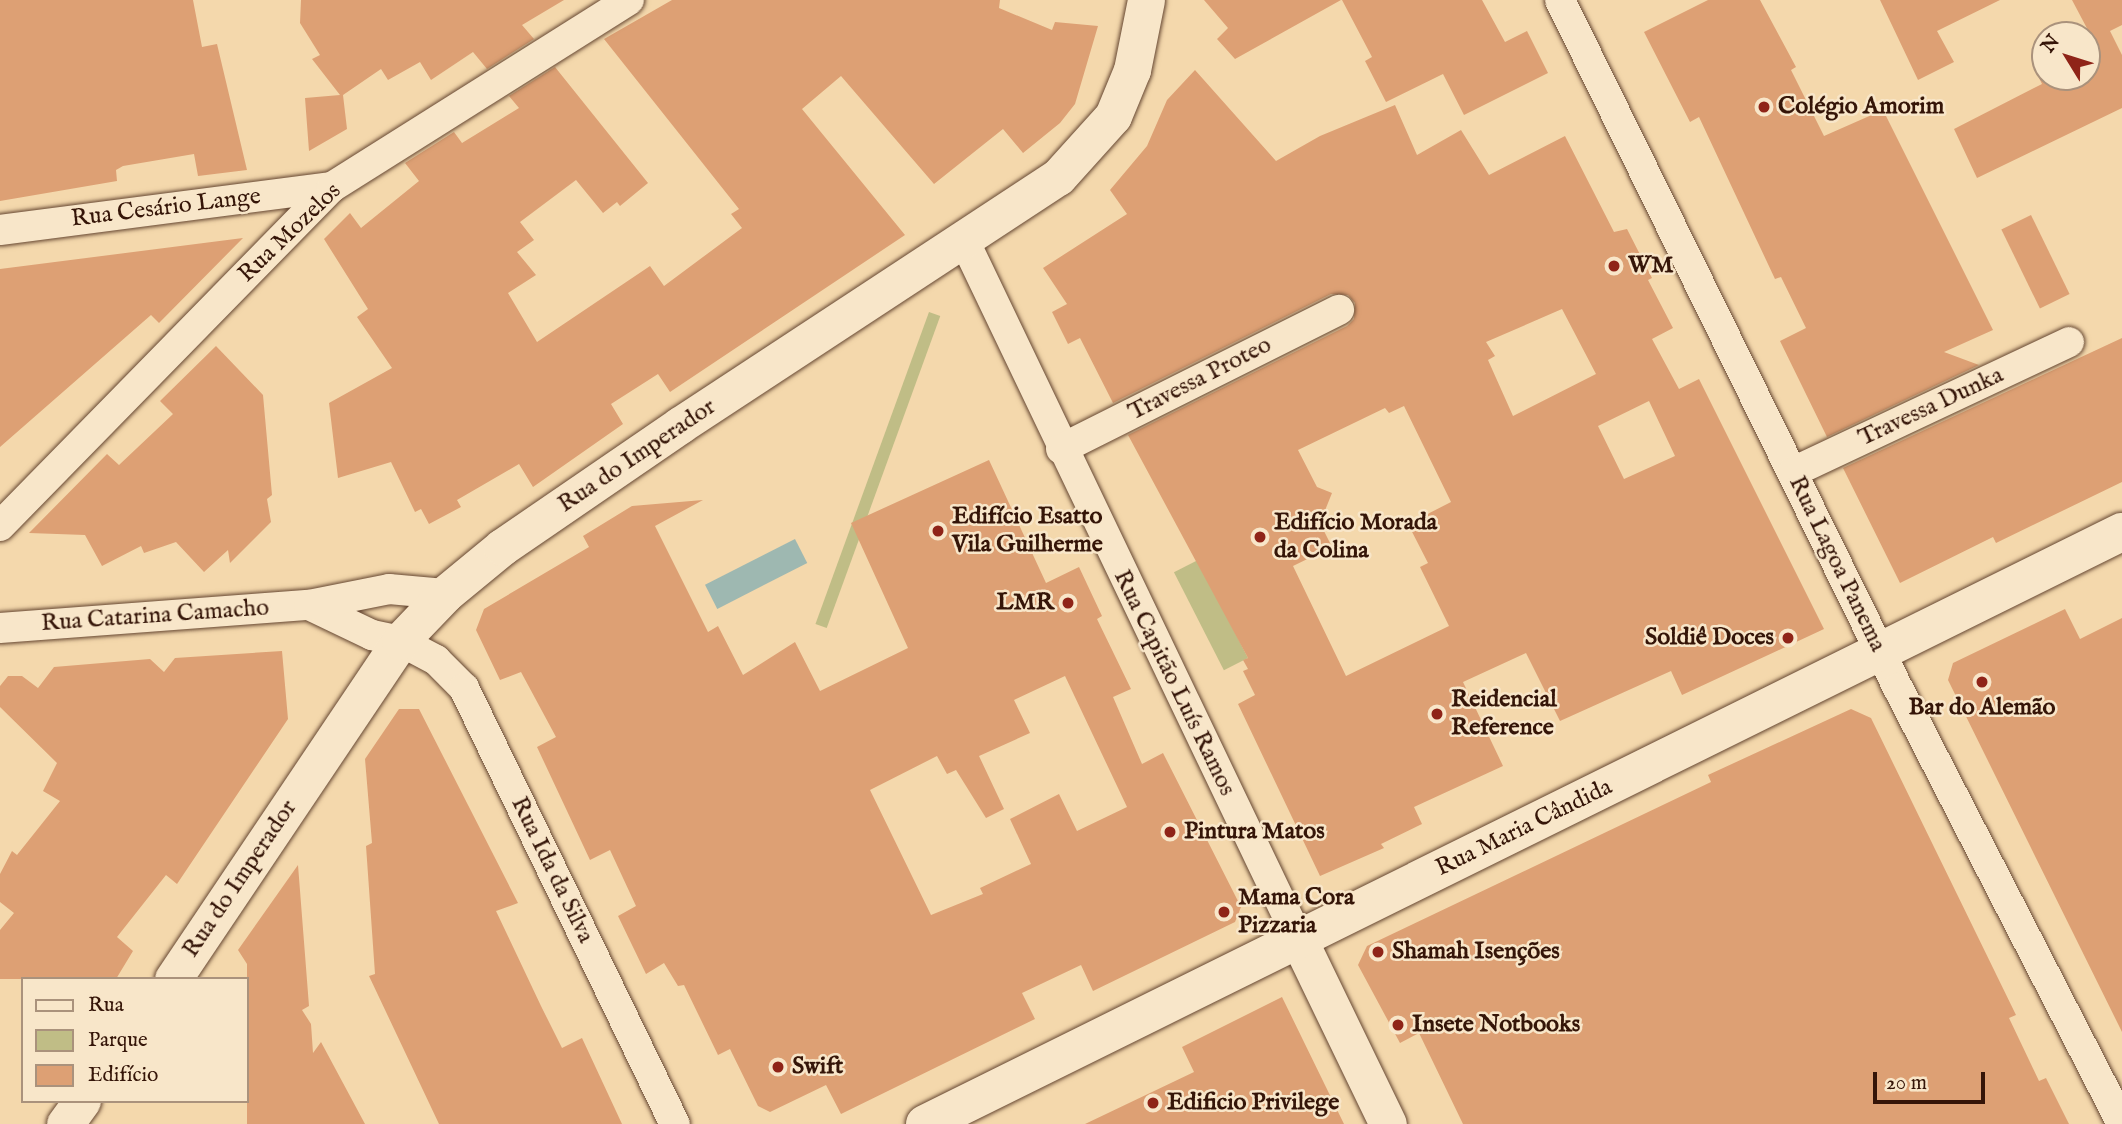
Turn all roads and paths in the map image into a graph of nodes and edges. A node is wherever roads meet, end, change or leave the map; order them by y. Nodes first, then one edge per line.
1 (629, 0) edge
2 (1146, 0) edge
3 (1560, 0) edge
4 (332, 187) junction
5 (0, 230) edge
6 (964, 240) junction
7 (1339, 310) dead end
8 (2069, 342) dead end
9 (1061, 449) junction
10 (1793, 472) junction
11 (0, 526) edge
12 (2122, 532) edge
13 (445, 594) junction
14 (309, 605) junction
15 (0, 628) edge
16 (400, 640) junction
17 (1880, 652) junction
18 (1299, 940) junction
19 (174, 977) edge
20 (81, 1103) edge
21 (65, 1124) edge
22 (675, 1124) edge
23 (925, 1124) edge
24 (1388, 1124) edge
25 (2122, 1124) edge

1 - 4 street, Rua Mozelos
2 - 6 street, Rua do Imperador
3 - 10 street, Rua Lagoa Panema
4 - 5 street, Rua Cesário Lange
4 - 11 street, Rua Mozelos
6 - 9 street, Rua Capitão Luís Ramos
6 - 13 street, Rua do Imperador
7 - 9 street, Travessa Proteo
8 - 10 street, Travessa Dunka
9 - 18 street, Rua Capitão Luís Ramos
10 - 17 street, Rua Lagoa Panema
12 - 17 main road, Rua Maria Cândida
13 - 14 street, Rua Catarina Camacho
13 - 16 street, Rua do Imperador
14 - 15 street, Rua Catarina Camacho
14 - 16 street
16 - 19 street, Rua do Imperador
16 - 22 street, Rua Ida da Silva
17 - 18 main road, Rua Maria Cândida
17 - 25 street, Rua Lagoa Panema
18 - 23 main road, Rua Maria Cândida
18 - 24 street, Rua Capitão Luís Ramos
20 - 21 street

